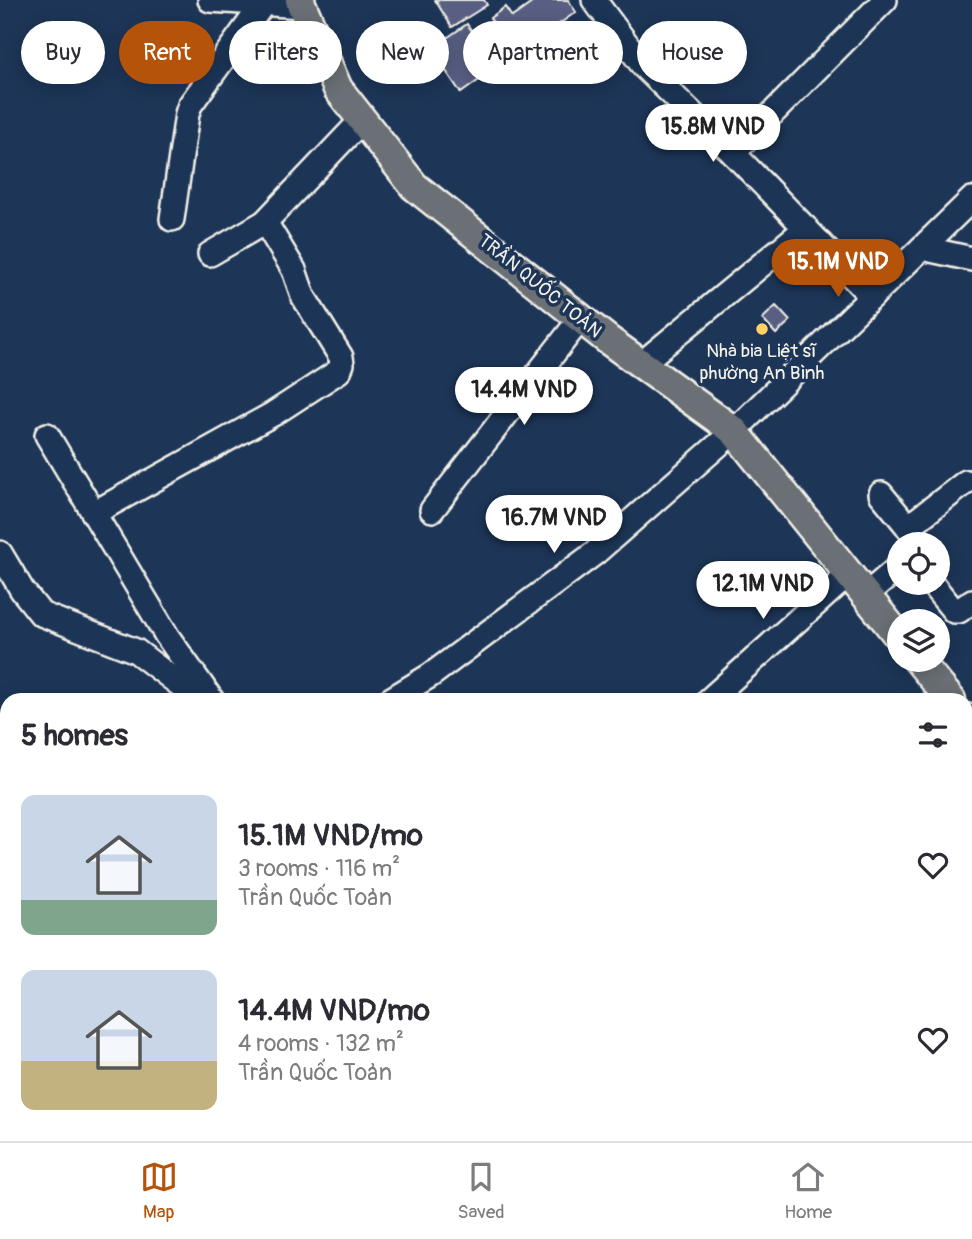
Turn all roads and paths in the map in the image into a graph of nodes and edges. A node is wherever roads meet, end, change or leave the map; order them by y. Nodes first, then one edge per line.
1 (210, 0) edge
2 (594, 0) edge
3 (885, 0) edge
4 (301, 3) edge
5 (263, 4) junction
6 (362, 120) junction
7 (733, 153) junction
8 (972, 199) edge
9 (172, 219) dead end
10 (265, 222) junction
11 (806, 228) junction
12 (922, 248) junction
13 (210, 254) dead end
14 (972, 259) edge
15 (872, 297) junction
16 (581, 318) junction
17 (641, 364) junction
18 (734, 431) junction
19 (47, 435) dead end
20 (966, 482) dead end
21 (881, 494) dead end
22 (432, 510) dead end
23 (94, 513) junction
24 (913, 532) edge
25 (918, 532) edge
26 (0, 553) edge
27 (848, 575) junction
28 (887, 577) edge
29 (941, 595) edge
30 (865, 596) junction
31 (972, 601) edge
32 (887, 622) edge
33 (928, 672) edge
34 (191, 693) edge
35 (207, 693) edge
36 (401, 693) edge
37 (717, 693) edge
38 (945, 693) edge

1 - 5 street
2 - 7 street
3 - 7 street
4 - 5 street
4 - 6 main road, TRẦN QUỐC TOẢN
5 - 9 street
6 - 10 street
6 - 16 main road, TRẦN QUỐC TOẢN
7 - 11 street
8 - 12 street
10 - 13 street
10 - 23 street
11 - 15 street
11 - 17 street
12 - 14 street
12 - 15 street
15 - 18 street
16 - 17 main road, TRẦN QUỐC TOẢN
16 - 22 street
17 - 18 main road, TRẦN QUỐC TOẢN
18 - 27 main road, TRẦN QUỐC TOẢN
18 - 36 street
19 - 23 street
20 - 25 street
21 - 24 street
23 - 35 street
26 - 34 street
27 - 30 main road, TRẦN QUỐC TOẢN
27 - 37 street
28 - 30 street
29 - 31 street
30 - 32 main road, TRẦN QUỐC TOẢN
33 - 38 main road

